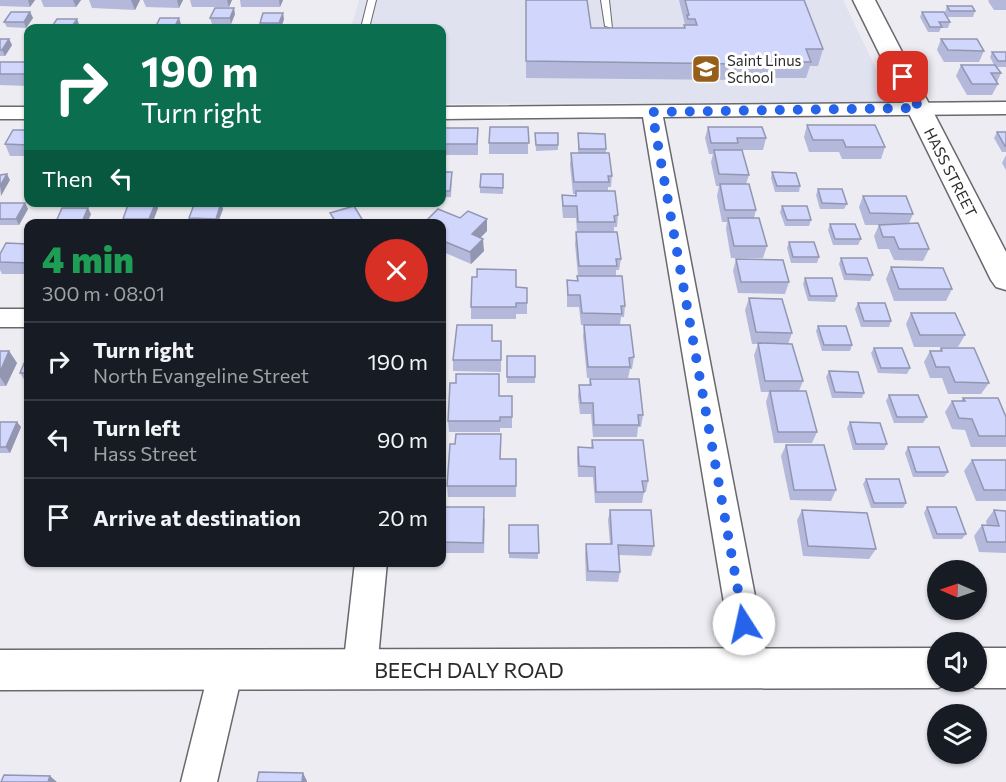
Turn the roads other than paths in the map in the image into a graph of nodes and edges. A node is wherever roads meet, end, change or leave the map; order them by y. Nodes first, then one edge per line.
1 (372, 0) edge
2 (605, 0) edge
3 (864, 0) edge
4 (366, 24) edge
5 (609, 26) edge
6 (919, 108) junction
7 (1006, 108) edge
8 (446, 112) edge
9 (652, 112) junction
10 (0, 113) edge
11 (24, 113) edge
12 (1006, 280) edge
13 (0, 318) edge
14 (24, 318) edge
15 (370, 567) edge
16 (987, 668) edge
17 (1006, 668) edge
18 (360, 669) junction
19 (752, 669) junction
20 (927, 669) edge
21 (0, 670) edge
22 (226, 670) junction
23 (199, 782) edge

1 - 4 lane
2 - 5 lane
3 - 6 main road, HASS STREET
6 - 7 street
6 - 9 street
6 - 12 main road, HASS STREET
8 - 9 street
9 - 19 street
10 - 11 street
13 - 14 street
15 - 18 street
16 - 17 main road
18 - 19 main road, BEECH DALY ROAD
18 - 22 main road, BEECH DALY ROAD
19 - 20 main road, BEECH DALY ROAD
21 - 22 main road, BEECH DALY ROAD
22 - 23 street

